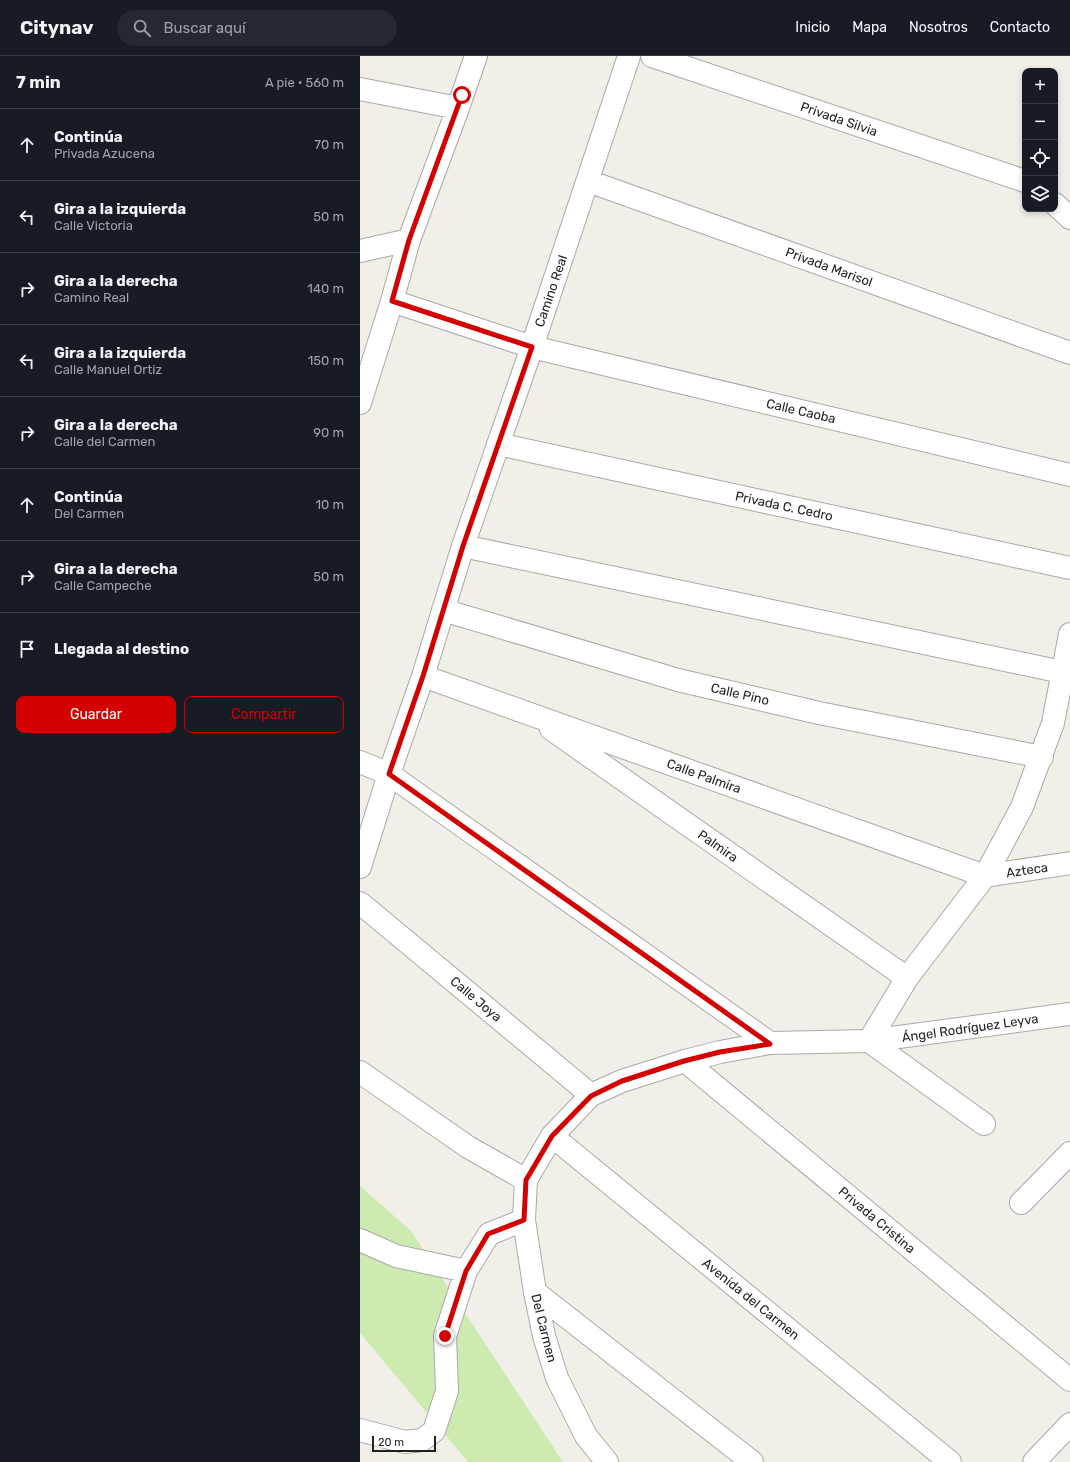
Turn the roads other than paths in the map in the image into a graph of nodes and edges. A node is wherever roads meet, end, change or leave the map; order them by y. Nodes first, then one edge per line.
1 (476, 56) edge
2 (630, 56) edge
3 (652, 56) edge
4 (360, 89) edge
5 (458, 108) junction
6 (1022, 180) edge
7 (588, 181) junction
8 (1058, 207) edge
9 (1070, 218) edge
10 (409, 240) junction
11 (360, 250) edge
12 (392, 301) junction
13 (532, 347) junction
14 (1070, 353) edge
15 (360, 403) edge
16 (498, 444) junction
17 (1070, 475) edge
18 (463, 546) junction
19 (1070, 568) edge
20 (443, 610) junction
21 (1070, 634) edge
22 (1062, 672) junction
23 (423, 676) junction
24 (528, 713) junction
25 (1062, 722) edge
26 (1042, 757) junction
27 (360, 762) edge
28 (389, 774) junction
29 (1070, 863) edge
30 (360, 867) edge
31 (985, 876) junction
32 (360, 903) edge
33 (907, 978) junction
34 (1070, 1014) edge
35 (869, 1042) junction
36 (770, 1044) junction
37 (684, 1061) junction
38 (360, 1072) edge
39 (591, 1096) junction
40 (984, 1124) dead end
41 (552, 1136) junction
42 (1070, 1153) edge
43 (526, 1180) junction
44 (1021, 1203) dead end
45 (524, 1220) junction
46 (361, 1243) edge
47 (466, 1271) junction
48 (535, 1292) junction
49 (1070, 1380) edge
50 (1070, 1424) edge
51 (360, 1430) edge
52 (607, 1462) edge
53 (752, 1462) edge
54 (950, 1462) edge
55 (1034, 1462) edge

1 - 5 street
2 - 7 street, Camino Real
3 - 6 street, Privada Silvia
4 - 5 street
5 - 10 street
7 - 13 street, Camino Real
7 - 14 street, Privada Marisol
8 - 9 street
10 - 11 street
10 - 12 street
12 - 13 street, Calle Caoba
12 - 15 street
13 - 16 street, Camino Real
13 - 17 street, Calle Caoba
16 - 18 street, Camino Real
16 - 19 street, Privada C. Cedro
18 - 20 street, Camino Real
18 - 22 street
20 - 23 street, Camino Real
20 - 26 street, Calle Pino
21 - 22 street
22 - 25 street
23 - 24 street, Calle Palmira
23 - 28 street, Camino Real
24 - 31 street, Calle Palmira
24 - 33 street, Palmira
25 - 26 street
26 - 31 street
27 - 28 street
28 - 30 street, Camino Real
28 - 36 street
29 - 31 street, Azteca
31 - 33 street
32 - 39 street, Calle Joya
33 - 35 street
34 - 35 street, Ángel Rodríguez Leyva
35 - 36 street, Ángel Rodríguez Leyva
35 - 40 street
36 - 37 street, Ángel Rodríguez Leyva
37 - 39 street, Ángel Rodríguez Leyva
37 - 49 street, Privada Cristina
38 - 43 street
39 - 41 street, Ángel Rodríguez Leyva
41 - 43 street, Ángel Rodríguez Leyva
41 - 54 street, Avenida del Carmen
42 - 44 street
43 - 45 street, Del Carmen
45 - 47 street
45 - 48 street, Del Carmen
46 - 47 street
47 - 51 street
48 - 52 street, Del Carmen
48 - 53 street
50 - 55 street

